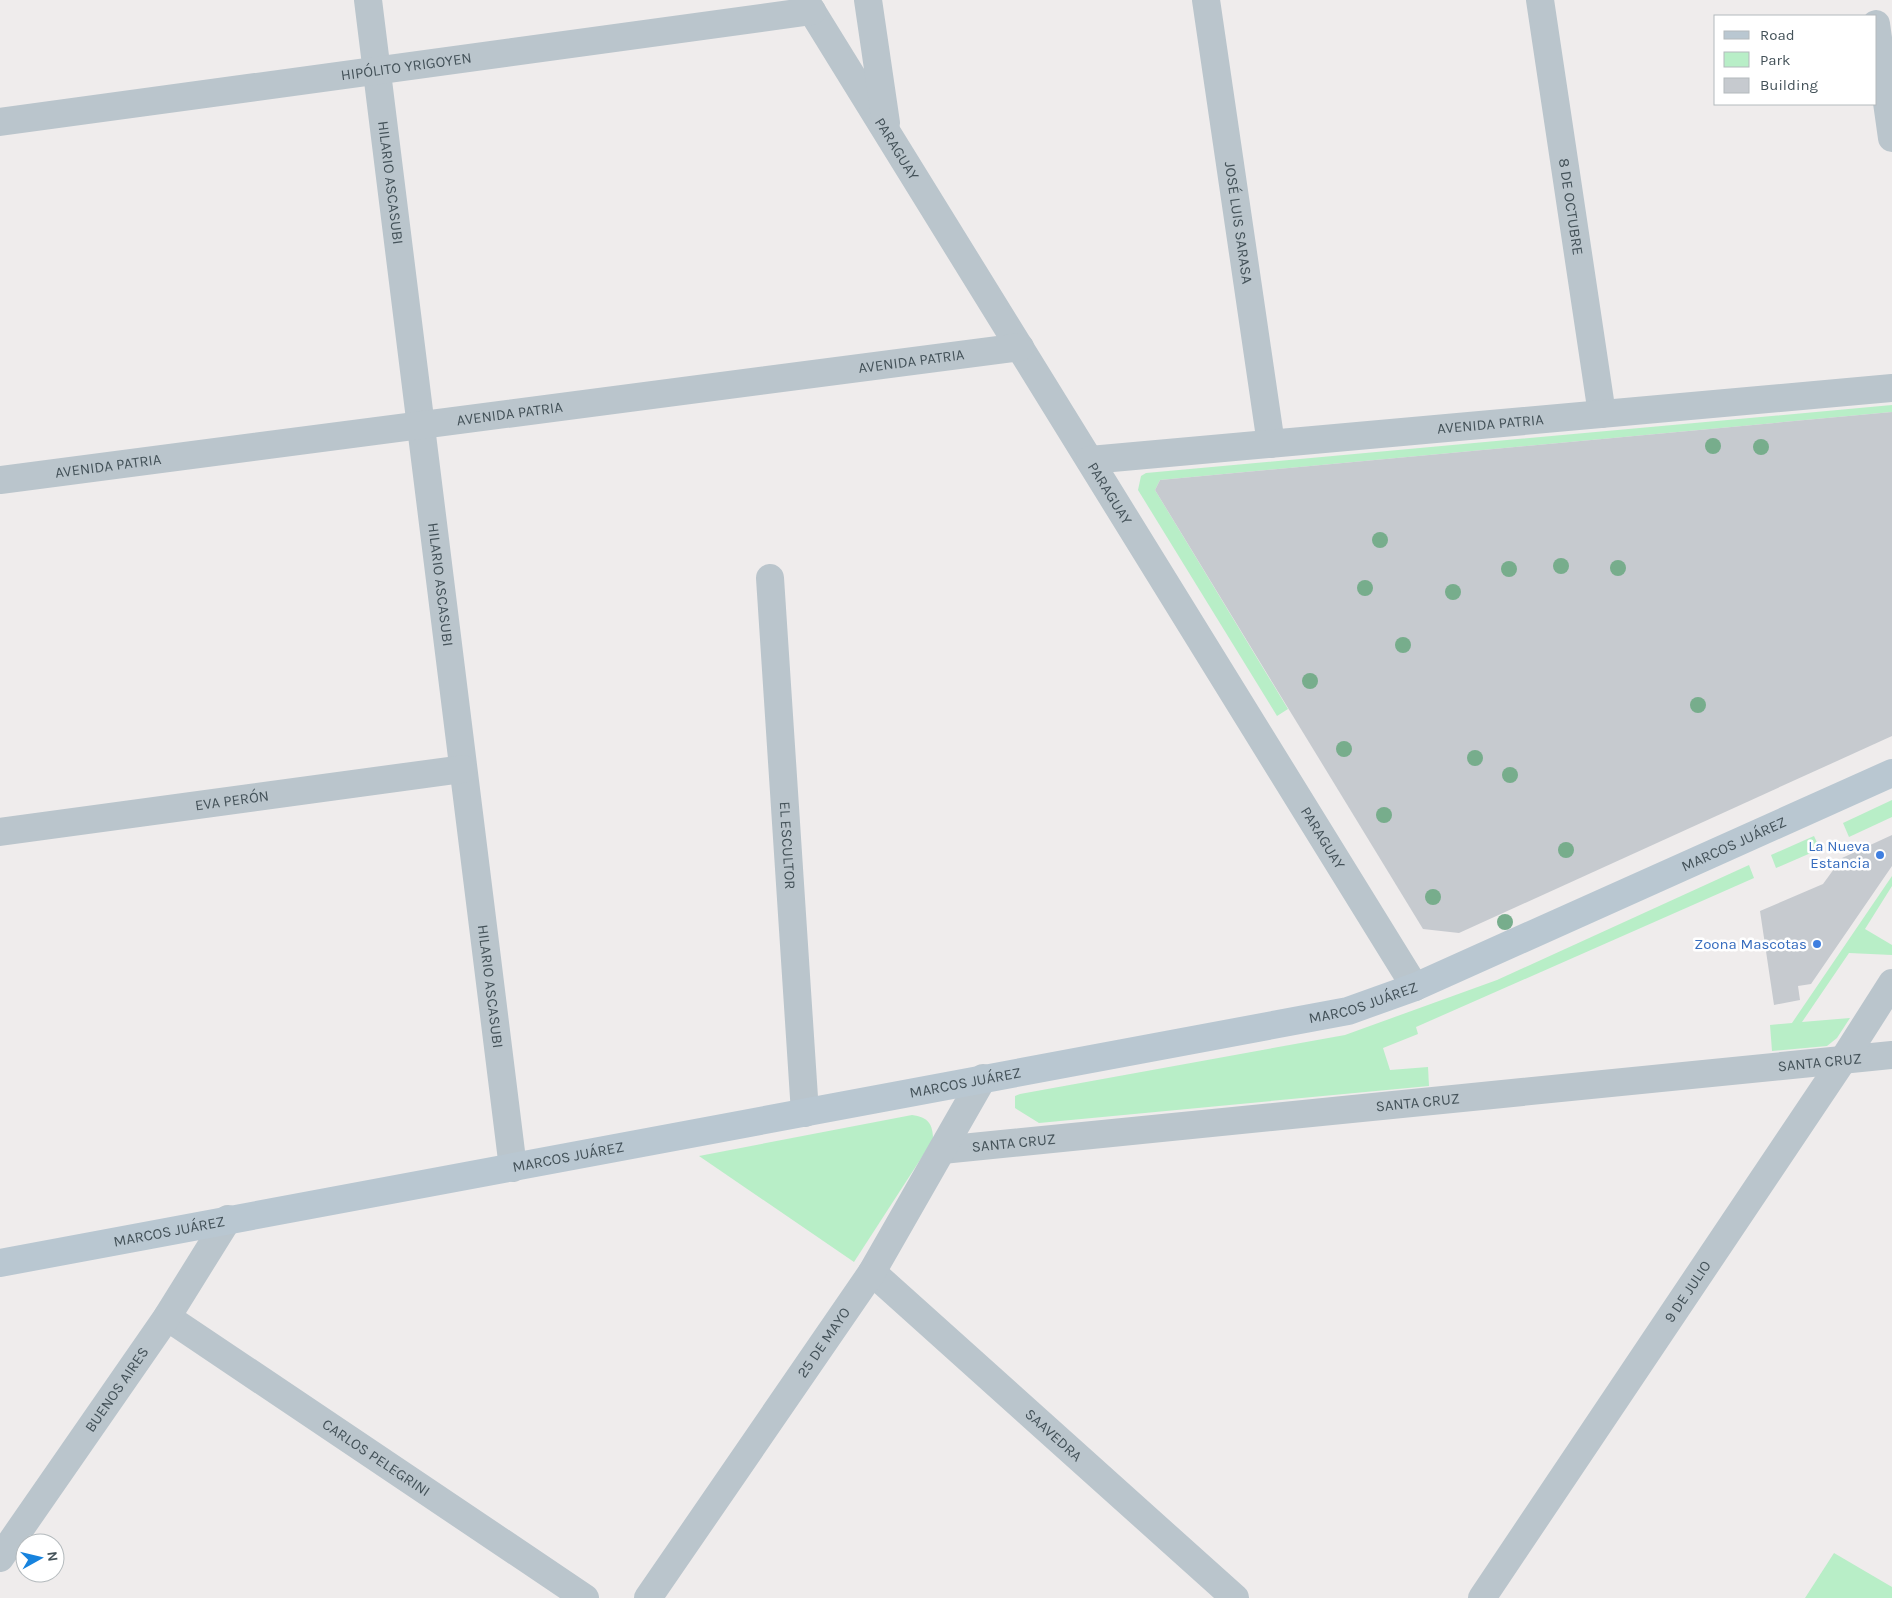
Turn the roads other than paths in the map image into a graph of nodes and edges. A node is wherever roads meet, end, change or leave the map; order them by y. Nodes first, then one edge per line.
1 (368, 0) edge
2 (868, 0) edge
3 (1206, 0) edge
4 (1540, 0) edge
5 (1872, 0) edge
6 (809, 5) edge
7 (1875, 15) edge
8 (1877, 31) edge
9 (377, 71) junction
10 (0, 122) edge
11 (888, 134) junction
12 (1892, 138) edge
13 (1020, 347) junction
14 (1892, 388) edge
15 (1602, 414) junction
16 (421, 426) junction
17 (1271, 444) junction
18 (1090, 460) junction
19 (0, 480) edge
20 (770, 578) dead end
21 (463, 769) junction
22 (1892, 773) edge
23 (0, 832) edge
24 (1892, 983) edge
25 (1415, 987) junction
26 (1892, 1055) edge
27 (1843, 1060) junction
28 (983, 1078) junction
29 (805, 1113) junction
30 (942, 1150) junction
31 (513, 1168) junction
32 (228, 1219) junction
33 (0, 1263) edge
34 (872, 1272) junction
35 (167, 1317) junction
36 (0, 1558) edge
37 (585, 1598) edge
38 (648, 1598) edge
39 (1235, 1598) edge
40 (1482, 1598) edge

1 - 9 street, HILARIO ASCASUBI
2 - 11 street
3 - 17 street, JOSÉ LUIS SARASA
4 - 15 street, 8 DE OCTUBRE
5 - 7 street
6 - 9 street, HIPÓLITO YRIGOYEN
6 - 11 street, PARAGUAY
8 - 12 street
9 - 10 street, HIPÓLITO YRIGOYEN
9 - 16 street, HILARIO ASCASUBI
11 - 13 street, PARAGUAY
13 - 16 street, AVENIDA PATRIA
13 - 18 street, PARAGUAY
14 - 15 street, AVENIDA PATRIA
15 - 17 street, AVENIDA PATRIA
16 - 19 street, AVENIDA PATRIA
16 - 21 street, HILARIO ASCASUBI
17 - 18 street, AVENIDA PATRIA
18 - 25 street, PARAGUAY
20 - 29 street, EL ESCULTOR
21 - 23 street, EVA PERÓN
21 - 31 street, HILARIO ASCASUBI
22 - 25 main road, MARCOS JUÁREZ
24 - 27 street, 9 DE JULIO
25 - 28 main road, MARCOS JUÁREZ
26 - 27 street, SANTA CRUZ
27 - 30 street, SANTA CRUZ
27 - 40 street, 9 DE JULIO
28 - 29 main road, MARCOS JUÁREZ
28 - 30 street, 25 DE MAYO
29 - 31 main road, MARCOS JUÁREZ
30 - 34 street, 25 DE MAYO
31 - 32 main road, MARCOS JUÁREZ
32 - 33 main road, MARCOS JUÁREZ
32 - 35 street, BUENOS AIRES
34 - 38 street, 25 DE MAYO
34 - 39 street, SAAVEDRA
35 - 36 street, BUENOS AIRES
35 - 37 street, CARLOS PELEGRINI

